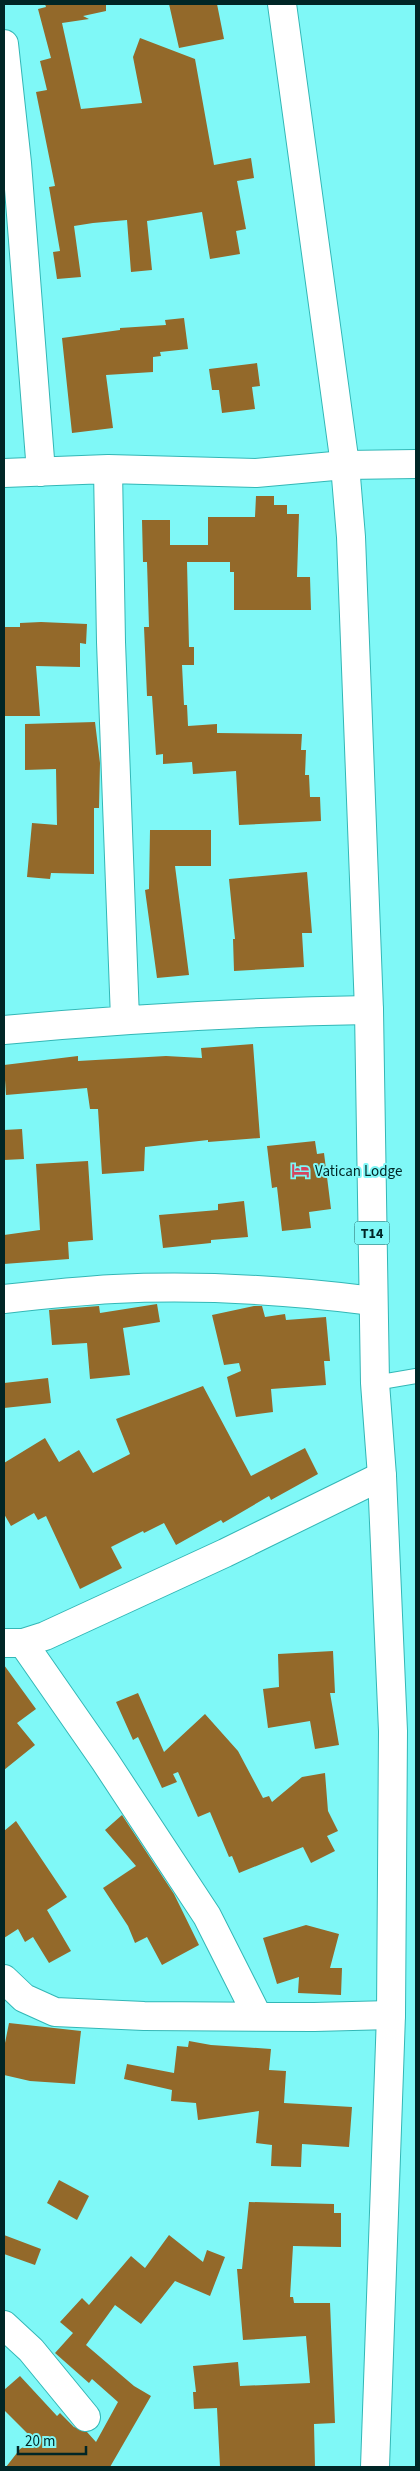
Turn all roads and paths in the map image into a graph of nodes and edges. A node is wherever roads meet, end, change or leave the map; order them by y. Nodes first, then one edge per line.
1 (282, 4) edge
2 (4, 44) edge
3 (416, 464) edge
4 (345, 465) junction
5 (108, 469) junction
6 (41, 472) junction
7 (4, 473) edge
8 (369, 1010) junction
9 (125, 1019) junction
10 (4, 1030) edge
11 (4, 1299) edge
12 (373, 1301) junction
13 (416, 1376) edge
14 (375, 1382) junction
15 (382, 1476) junction
16 (13, 1643) edge
17 (4, 1979) edge
18 (391, 2015) junction
19 (258, 2017) junction
20 (4, 2325) edge
21 (86, 2417) dead end
22 (375, 2467) edge

1 - 4 main road, T14
2 - 6 main road
3 - 4 main road
4 - 5 main road
4 - 8 main road, T14
5 - 6 main road
5 - 9 main road
6 - 7 main road
8 - 9 main road
8 - 12 main road, T14
9 - 10 main road
11 - 12 main road
12 - 14 main road, T14
13 - 14 lane
14 - 15 main road, T14
15 - 16 main road
15 - 18 main road, T14
16 - 19 main road
17 - 19 main road
18 - 19 main road
18 - 22 main road, T14
20 - 21 main road

